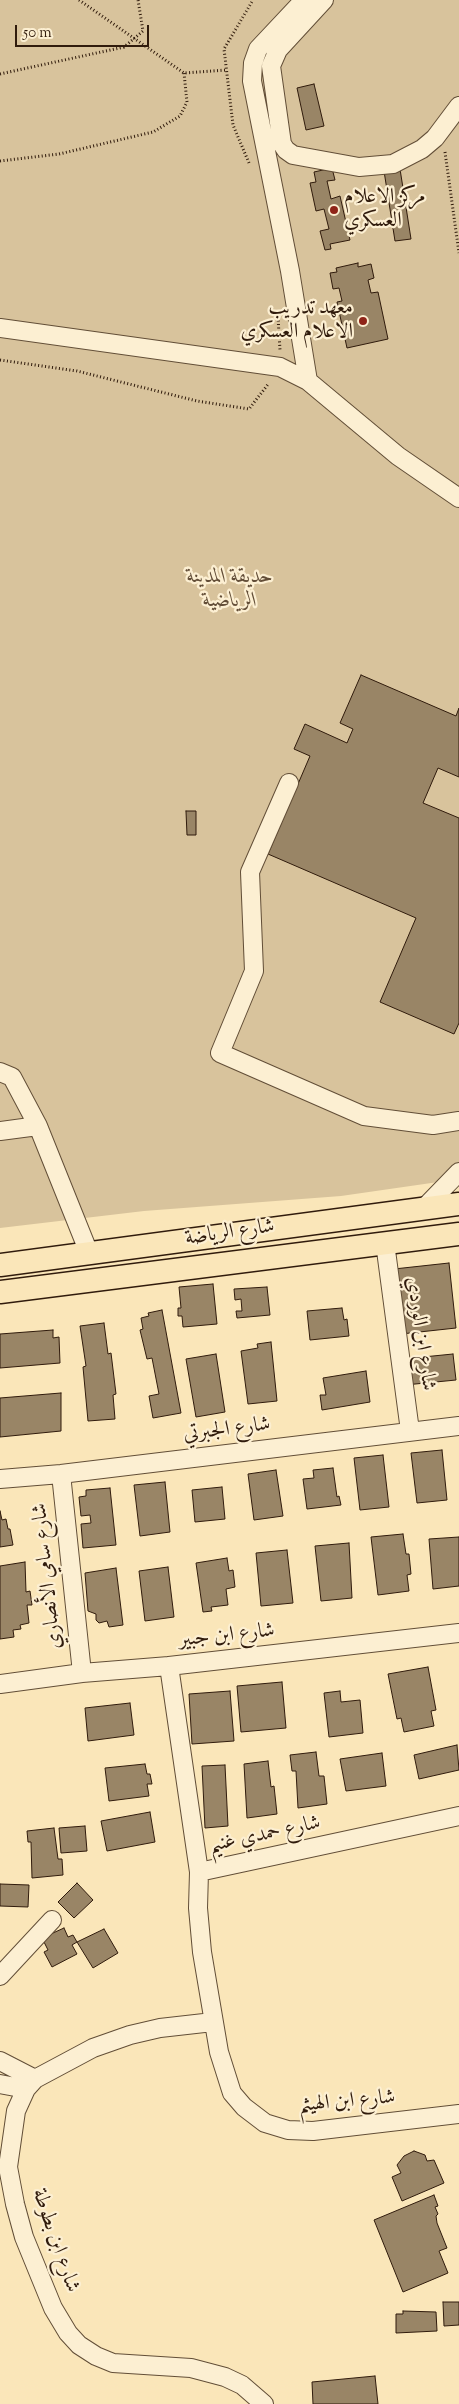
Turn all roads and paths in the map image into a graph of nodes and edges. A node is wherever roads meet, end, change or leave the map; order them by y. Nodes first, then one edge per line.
1 (79, 0) edge
2 (138, 0) edge
3 (253, 0) edge
4 (304, 0) edge
5 (324, 0) edge
6 (135, 38) junction
7 (226, 70) junction
8 (184, 73) junction
9 (0, 74) edge
10 (459, 106) edge
11 (442, 129) junction
12 (0, 162) edge
13 (250, 172) dead end
14 (459, 253) edge
15 (278, 311) dead end
16 (0, 328) edge
17 (0, 360) edge
18 (280, 367) junction
19 (308, 381) junction
20 (459, 498) edge
21 (289, 783) dead end
22 (0, 1072) edge
23 (459, 1121) edge
24 (38, 1126) junction
25 (0, 1131) edge
26 (459, 1172) edge
27 (459, 1204) edge
28 (424, 1208) junction
29 (459, 1234) edge
30 (385, 1243) junction
31 (89, 1253) junction
32 (0, 1265) edge
33 (0, 1292) edge
34 (459, 1426) edge
35 (410, 1431) junction
36 (62, 1474) junction
37 (0, 1479) edge
38 (459, 1633) edge
39 (170, 1666) junction
40 (82, 1673) junction
41 (0, 1684) edge
42 (459, 1816) edge
43 (199, 1872) junction
44 (52, 1920) dead end
45 (0, 1976) edge
46 (212, 2022) junction
47 (0, 2060) edge
48 (0, 2084) edge
49 (30, 2084) junction
50 (244, 2107) joint
51 (459, 2114) edge
52 (4, 2170) edge
53 (264, 2404) edge

1 - 6 path
2 - 6 path
3 - 7 path
4 - 19 street
5 - 11 street
6 - 8 path
6 - 9 path
7 - 8 path
7 - 13 path
8 - 12 path
10 - 11 street
11 - 14 path
15 - 18 path
16 - 18 street
17 - 18 path
18 - 19 street
19 - 20 street
21 - 23 street
22 - 24 street
24 - 25 street
24 - 31 street
26 - 28 street
27 - 28 main road, شارع الرياضة
28 - 31 main road, شارع الرياضة
29 - 30 main road, شارع الرياضة
30 - 33 main road, شارع الرياضة
30 - 35 street, شارع ابن الوردي
31 - 32 main road, شارع الرياضة
34 - 35 street, شارع الجبرتي
35 - 36 street, شارع الجبرتي
36 - 37 street, شارع الجبرتي
36 - 40 street, شارع سامي الأنصاري
38 - 39 street, شارع ابن جبير
39 - 40 street, شارع ابن جبير
39 - 43 street
40 - 41 street, شارع ابن جبير
42 - 43 street, شارع حمدي غنيم
43 - 46 street, شارع حمدي غنيم
44 - 45 street
46 - 49 street
46 - 50 street, شارع حمدي غنيم
47 - 49 street
48 - 49 street
49 - 52 street, شارع ابن بطوطة
50 - 51 street, شارع ابن الهيثم
52 - 53 street, شارع ابن بطوطة

